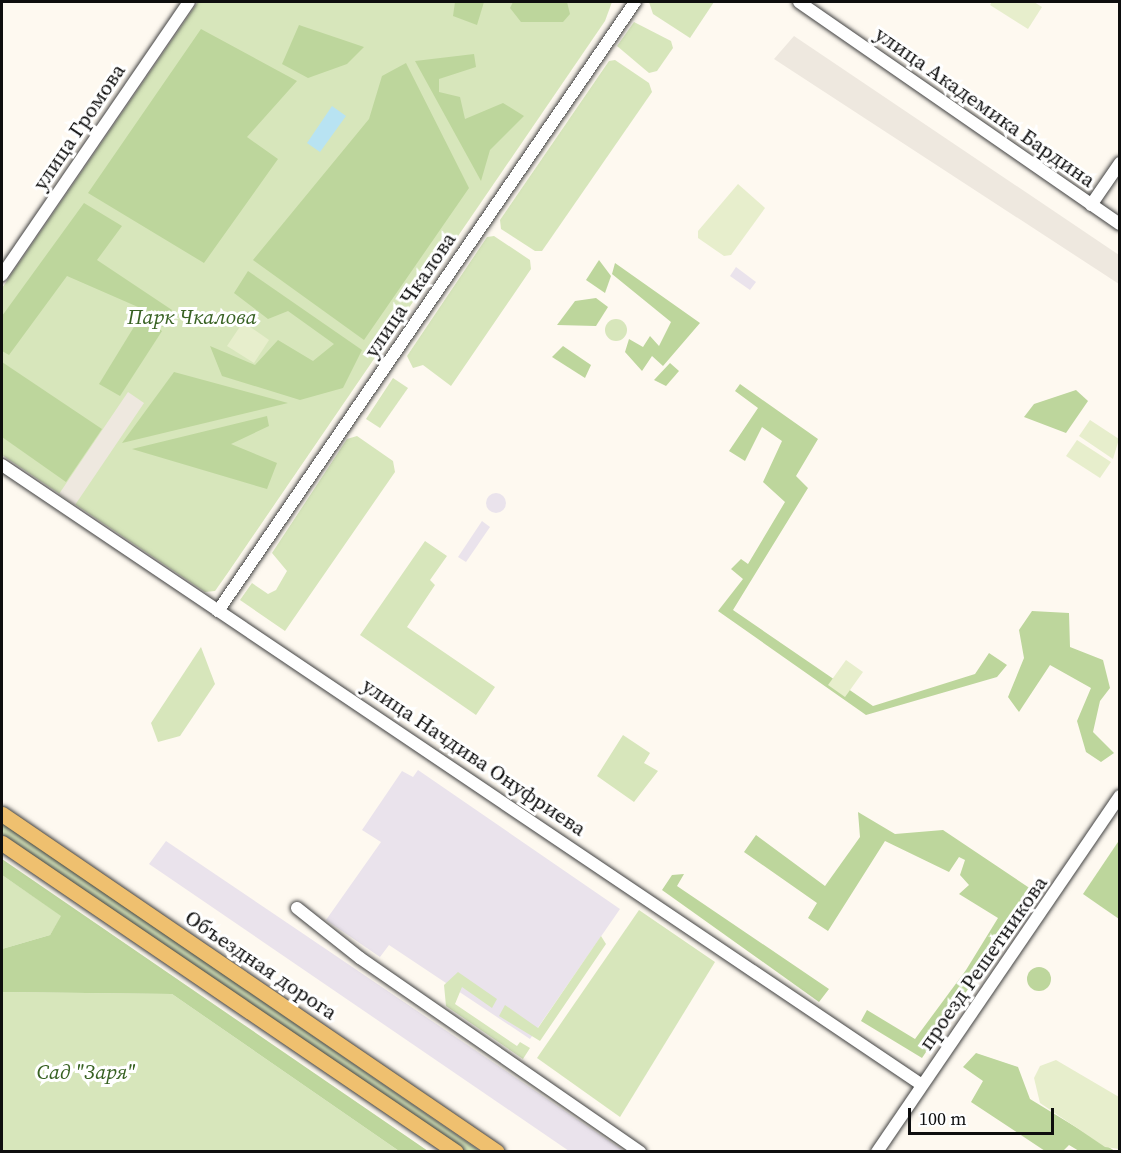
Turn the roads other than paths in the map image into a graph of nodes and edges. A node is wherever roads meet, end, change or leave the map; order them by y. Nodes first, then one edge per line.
1 (189, 2) edge
2 (635, 2) edge
3 (800, 2) edge
4 (1119, 163) edge
5 (1091, 205) junction
6 (1119, 224) edge
7 (2, 275) edge
8 (2, 465) edge
9 (218, 611) junction
10 (1119, 796) edge
11 (2, 814) edge
12 (2, 843) edge
13 (297, 908) dead end
14 (922, 1085) junction
15 (456, 1152) edge
16 (497, 1152) edge
17 (640, 1152) edge
18 (877, 1152) edge

1 - 7 street, улица Громова
2 - 9 street, улица Чкалова
3 - 5 street, улица Академика Бардина
4 - 5 street
5 - 6 street, улица Академика Бардина
8 - 9 street, улица Начдива Онуфриева
9 - 14 street, улица Начдива Онуфриева
10 - 14 street, проезд Решетникова
11 - 16 main road, Объездная дорога
12 - 15 main road, Объездная дорога
13 - 17 street
14 - 18 street, проезд Решетникова

